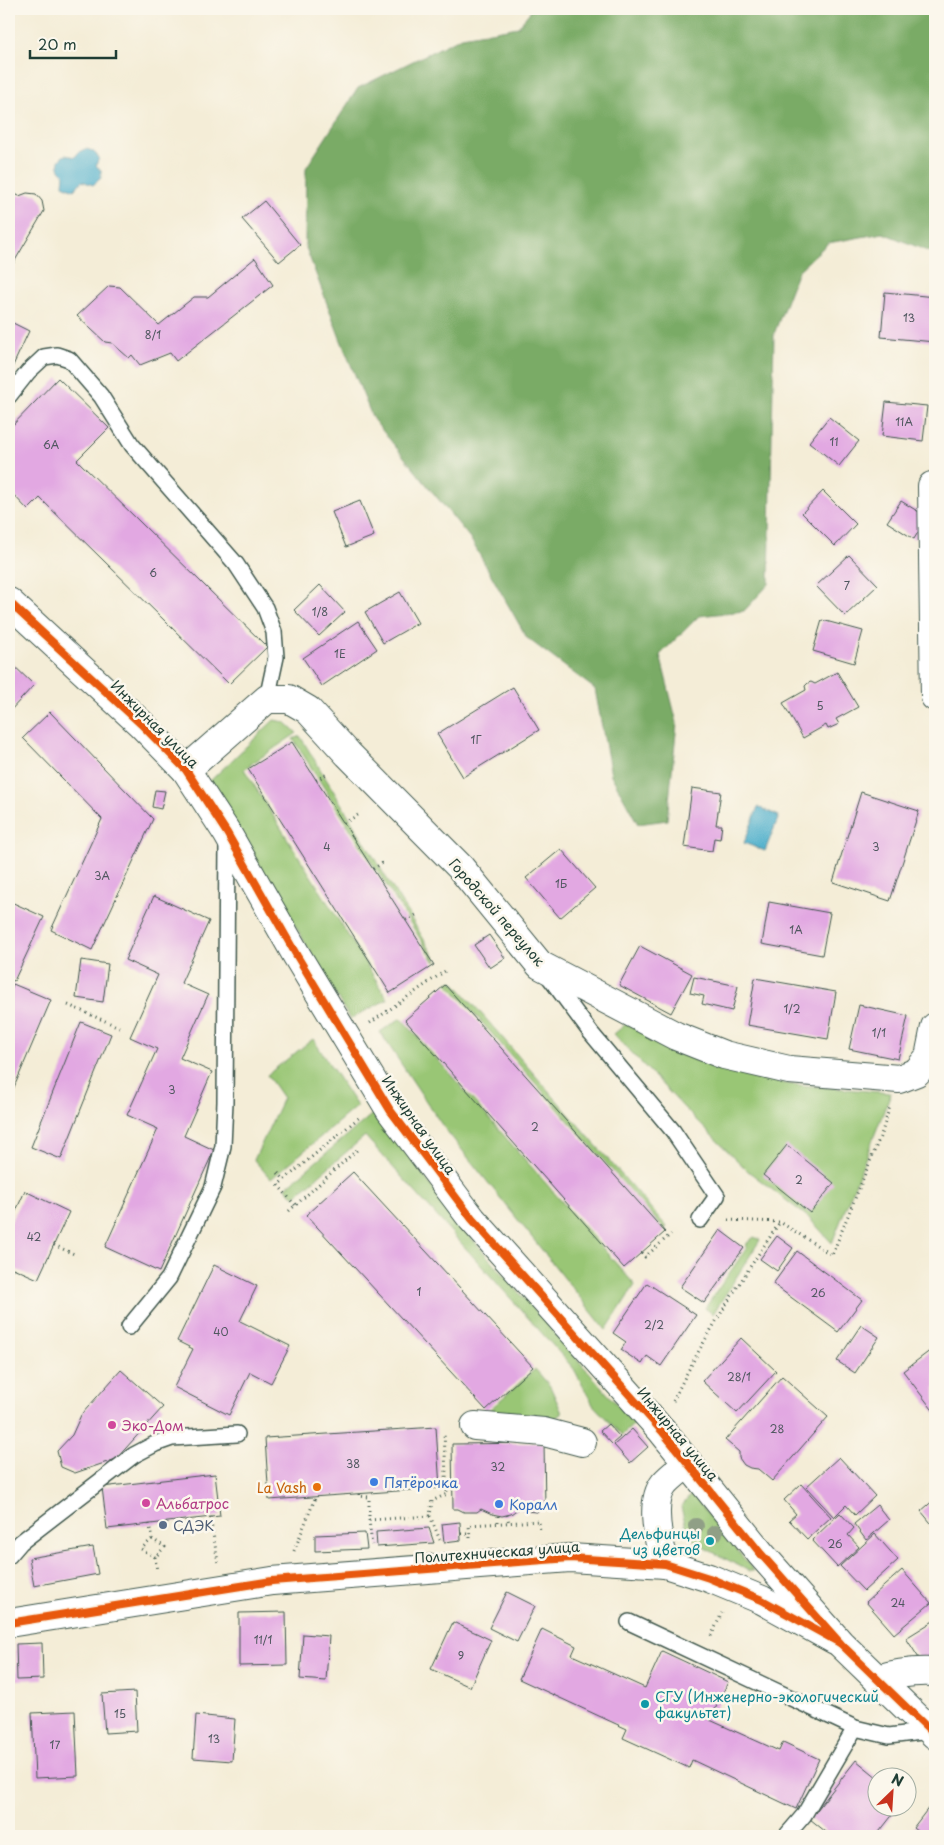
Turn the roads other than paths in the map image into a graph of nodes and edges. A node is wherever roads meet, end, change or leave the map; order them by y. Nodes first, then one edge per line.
1 (9, 396) edge
2 (932, 486) dead end
3 (9, 602) edge
4 (935, 697) edge
5 (267, 698) junction
6 (186, 770) junction
7 (226, 833) junction
8 (540, 965) junction
9 (935, 1027) edge
10 (700, 1220) road end
11 (129, 1327) dead end
12 (475, 1426) dead end
13 (237, 1434) dead end
14 (582, 1442) dead end
15 (688, 1463) junction
16 (9, 1556) edge
17 (665, 1564) junction
18 (629, 1622) dead end
19 (9, 1623) edge
20 (840, 1643) junction
21 (935, 1672) edge
22 (877, 1679) junction
23 (855, 1728) junction
24 (932, 1733) edge
25 (786, 1836) edge

1 - 5 lane
2 - 4 street
3 - 6 street, Инжирная улица
5 - 6 street
5 - 8 street, Городской переулок
6 - 7 street, Инжирная улица
7 - 11 lane
7 - 15 street, Инжирная улица
8 - 9 street, Городской переулок
8 - 10 lane
12 - 14 street
13 - 16 lane
15 - 17 street
15 - 20 street, Инжирная улица
17 - 19 street, Политехническая улица
17 - 20 street, Политехническая улица
18 - 23 lane
20 - 22 street, Политехническая улица
21 - 22 street
22 - 24 street, Политехническая улица
23 - 24 lane
23 - 25 lane

